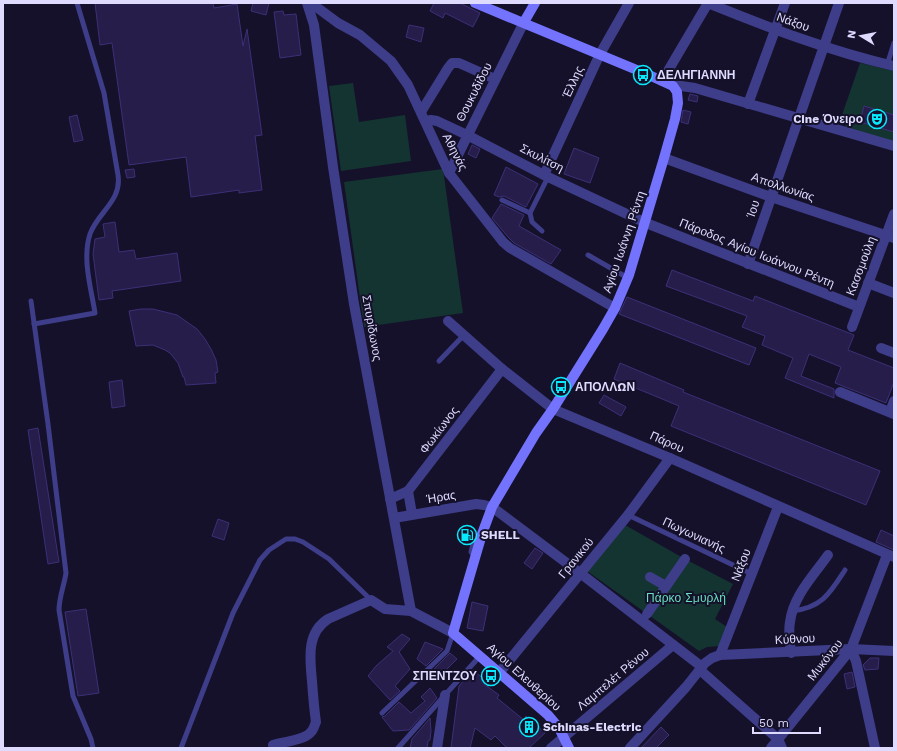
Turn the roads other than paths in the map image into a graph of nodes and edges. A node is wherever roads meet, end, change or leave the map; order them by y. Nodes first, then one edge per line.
1 (77, 3) edge
2 (308, 3) edge
3 (311, 3) edge
4 (476, 3) edge
5 (535, 3) edge
6 (629, 3) edge
7 (708, 3) edge
8 (785, 3) edge
9 (839, 3) edge
10 (524, 22) junction
11 (775, 30) junction
12 (894, 44) edge
13 (824, 47) junction
14 (600, 54) junction
15 (890, 66) edge
16 (496, 79) junction
17 (662, 81) junction
18 (673, 86) junction
19 (748, 104) junction
20 (423, 116) junction
21 (799, 118) junction
22 (467, 135) junction
23 (894, 146) edge
24 (664, 158) junction
25 (449, 173) junction
26 (546, 176) junction
27 (771, 197) junction
28 (502, 200) dead end
29 (530, 213) junction
30 (894, 214) edge
31 (646, 223) junction
32 (542, 231) dead end
33 (890, 237) edge
34 (588, 255) dead end
35 (748, 264) junction
36 (628, 278) junction
37 (868, 283) junction
38 (894, 293) edge
39 (31, 301) dead end
40 (615, 308) junction
41 (859, 308) junction
42 (448, 321) dead end
43 (34, 324) junction
44 (852, 326) dead end
45 (464, 335) junction
46 (880, 348) dead end
47 (894, 353) edge
48 (439, 361) dead end
49 (502, 369) junction
50 (840, 392) dead end
51 (894, 401) edge
52 (553, 409) junction
53 (892, 413) edge
54 (670, 458) junction
55 (408, 491) junction
56 (390, 499) junction
57 (492, 507) junction
58 (778, 507) junction
59 (412, 514) junction
60 (628, 515) junction
61 (394, 518) junction
62 (828, 556) dead end
63 (891, 556) edge
64 (685, 559) dead end
65 (845, 570) dead end
66 (580, 573) junction
67 (752, 574) junction
68 (650, 577) dead end
69 (666, 586) junction
70 (371, 600) junction
71 (411, 611) junction
72 (792, 611) junction
73 (647, 614) dead end
74 (453, 633) junction
75 (673, 644) junction
76 (851, 649) junction
77 (894, 651) edge
78 (791, 653) junction
79 (720, 655) junction
80 (480, 656) junction
81 (701, 669) junction
82 (499, 673) junction
83 (445, 695) junction
84 (382, 713) dead end
85 (564, 737) junction
86 (273, 744) dead end
87 (780, 744) edge
88 (93, 748) edge
89 (181, 748) edge
90 (398, 748) edge
91 (437, 748) edge
92 (551, 748) edge
93 (569, 748) edge
94 (630, 748) edge
95 (771, 748) edge
96 (875, 748) edge

1 - 43 lane
2 - 56 street, Σπυρίδωνος
3 - 20 street, Αθηνάς
4 - 10 street
5 - 10 street
6 - 14 street, Έλλης
7 - 11 street, Νάξου
7 - 17 street
8 - 11 street
9 - 13 street, Ίου
10 - 14 street
10 - 16 street, Θουκυδίδου
11 - 13 street, Νάξου
11 - 19 street
12 - 15 lane
13 - 15 street, Νάξου
13 - 21 street, Ίου
14 - 17 street
14 - 26 street, Έλλης
16 - 20 street
16 - 22 street, Θουκυδίδου
17 - 18 street
18 - 19 street
18 - 24 street, Αγίου Ιωάννη Ρέντη
19 - 21 street
20 - 22 street, Σκυλίτση
20 - 25 street, Αθηνάς
21 - 23 street
21 - 27 street, Ίου
22 - 25 street, Θουκυδίδου
22 - 26 street, Σκυλίτση
24 - 27 street, Απολλωνίας
24 - 31 street, Αγίου Ιωάννη Ρέντη
25 - 40 street, Αθηνάς
26 - 29 lane
26 - 31 street, Σκυλίτση
27 - 33 street, Απολλωνίας
27 - 35 street, Ίου
28 - 29 lane
29 - 32 lane
30 - 33 street, Κασομούλη
31 - 35 street, Πάροδος Αγίου Ιωάννου Ρέντη
31 - 36 street, Αγίου Ιωάννη Ρέντη
33 - 37 street, Κασομούλη
34 - 36 lane
35 - 41 street, Πάροδος Αγίου Ιωάννου Ρέντη
36 - 40 street, Αγίου Ιωάννη Ρέντη
37 - 38 street
37 - 41 street, Κασομούλη
39 - 43 lane
40 - 52 street, Αγίου Ιωάννη Ρέντη
41 - 44 street, Κασομούλη
42 - 45 street, Πάρου
43 - 88 lane
45 - 48 lane
45 - 49 street, Πάρου
46 - 47 street
49 - 52 street, Πάρου
49 - 55 street, Φωκίωνος
50 - 53 street
51 - 53 street
52 - 54 street, Πάρου
52 - 57 street, Αγίου Ιωάννη Ρέντη
54 - 58 street, Πάρου
54 - 60 street, Γρανικού
55 - 56 street, Φωκίωνος
55 - 59 street
56 - 61 street, Σπυρίδωνος
57 - 59 street, Ήρας
57 - 66 street
57 - 74 street, Αγίου Ιωάννη Ρέντη
58 - 63 street, Πάρου
58 - 67 street, Νάξου
59 - 61 street, Ήρας
60 - 66 street, Γρανικού
60 - 67 lane, Πωγωνιανής
61 - 71 street, Σπυρίδωνος
62 - 72 street
63 - 76 street, Μυκόνου
64 - 69 street
65 - 72 lane
66 - 75 street
66 - 82 street, Γρανικού
67 - 79 street, Νάξου
68 - 69 street
69 - 73 street
70 - 71 street
70 - 86 street
70 - 89 lane
71 - 74 street
72 - 78 street
74 - 80 street, Αγίου Ελευθερίου
74 - 84 lane
75 - 81 street
75 - 85 street, Λαμπελέτ Ρένου
76 - 77 street, Κύθνου
76 - 78 street, Κύθνου
76 - 87 street, Μυκόνου
76 - 96 street
78 - 79 street, Κύθνου
79 - 81 street
80 - 82 street, Αγίου Ελευθερίου
80 - 83 lane
81 - 87 street
81 - 94 street
82 - 85 street, Αγίου Ελευθερίου
83 - 90 lane
83 - 91 street
85 - 92 street, Λαμπελέτ Ρένου
85 - 93 street, Αγίου Ελευθερίου
87 - 95 street, Μυκόνου

